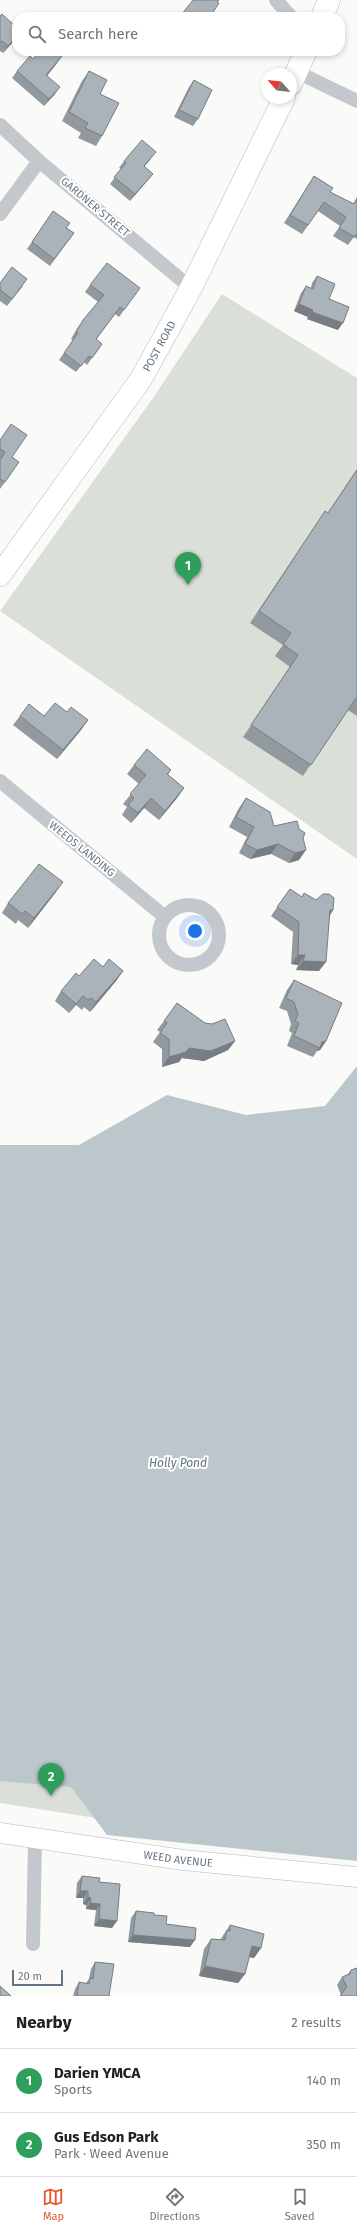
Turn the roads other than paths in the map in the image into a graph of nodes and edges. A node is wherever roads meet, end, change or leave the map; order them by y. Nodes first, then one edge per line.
1 (276, 0) edge
2 (329, 0) edge
3 (286, 12) edge
4 (324, 12) edge
5 (304, 56) edge
6 (297, 71) edge
7 (297, 79) edge
8 (357, 101) edge
9 (281, 104) edge
10 (0, 125) edge
11 (39, 161) junction
12 (0, 214) edge
13 (191, 288) junction
14 (0, 575) edge
15 (0, 781) edge
16 (165, 917) junction
17 (0, 1834) edge
18 (35, 1840) junction
19 (357, 1877) edge
20 (33, 1944) dead end

1 - 3 street
2 - 4 main road
5 - 6 main road
7 - 8 street
9 - 13 main road, POST ROAD
10 - 11 street, GARDNER STREET
11 - 12 street
11 - 13 street, GARDNER STREET
13 - 14 main road, POST ROAD
15 - 16 street, WEEDS LANDING
16 - 16 street
17 - 18 street, WEED AVENUE
18 - 19 street, WEED AVENUE
18 - 20 street

